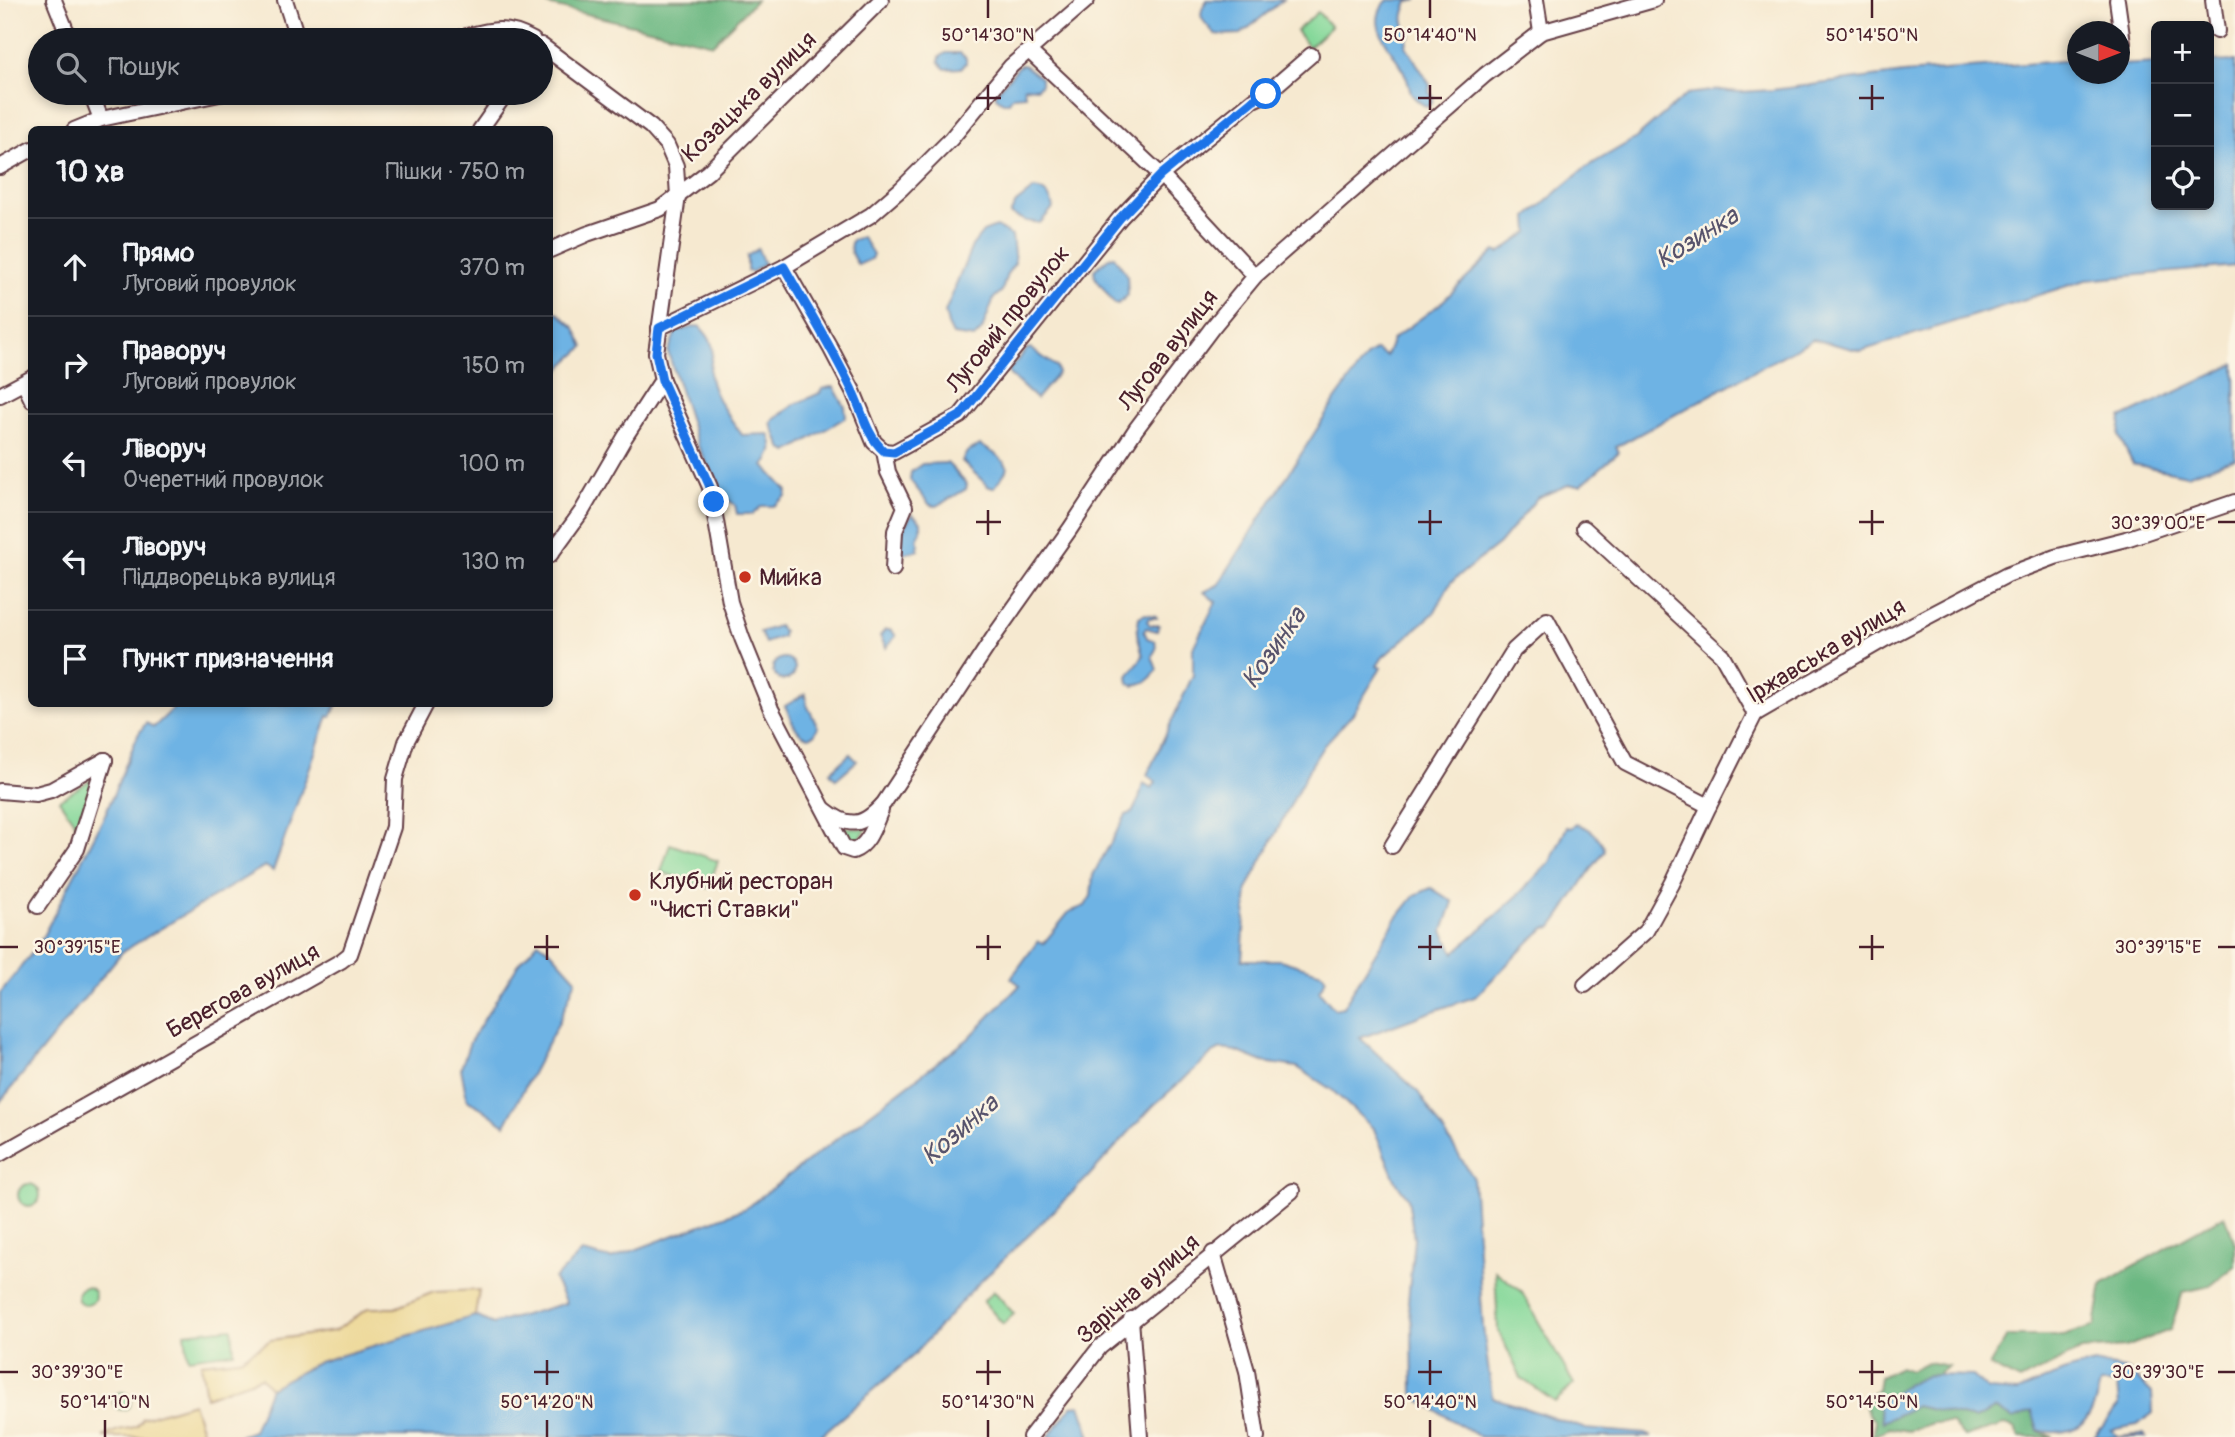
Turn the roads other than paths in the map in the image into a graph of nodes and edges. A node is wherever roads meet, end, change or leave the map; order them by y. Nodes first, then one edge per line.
1 (54, 0) edge
2 (285, 0) edge
3 (881, 0) edge
4 (1087, 0) edge
5 (1535, 0) edge
6 (1654, 0) edge
7 (2117, 0) edge
8 (2213, 0) edge
9 (2120, 21) edge
10 (65, 28) edge
11 (294, 28) edge
12 (1541, 32) junction
13 (2217, 32) dead end
14 (1029, 51) junction
15 (553, 54) edge
16 (1311, 55) dead end
17 (96, 105) edge
18 (167, 105) edge
19 (498, 105) edge
20 (101, 119) junction
21 (84, 126) edge
22 (483, 126) edge
23 (28, 155) edge
24 (0, 167) edge
25 (1161, 175) junction
26 (678, 196) junction
27 (553, 249) edge
28 (784, 267) junction
29 (1255, 276) junction
30 (659, 328) junction
31 (28, 380) edge
32 (662, 380) junction
33 (0, 395) edge
34 (884, 451) junction
35 (2235, 502) edge
36 (1584, 528) dead end
37 (553, 551) edge
38 (893, 569) dead end
39 (424, 707) edge
40 (1755, 715) junction
41 (0, 791) edge
42 (884, 803) junction
43 (1709, 806) junction
44 (824, 809) junction
45 (1392, 846) dead end
46 (38, 906) dead end
47 (1585, 985) dead end
48 (0, 1154) edge
49 (1292, 1191) dead end
50 (1213, 1253) junction
51 (1131, 1319) junction
52 (1030, 1437) edge
53 (1140, 1437) edge
54 (1257, 1437) edge

1 - 10 street
2 - 11 street
3 - 26 street, Козацька вулиця
4 - 14 street
5 - 12 street
6 - 12 street, Лугова вулиця
7 - 9 street
8 - 13 street
12 - 29 street, Лугова вулиця
14 - 25 street
14 - 28 street
15 - 26 street
16 - 25 street, Луговий провулок
17 - 20 street
18 - 20 street
19 - 22 street
20 - 21 street
23 - 24 street
25 - 29 street
25 - 34 street, Луговий провулок
26 - 27 street, Козацька вулиця
26 - 30 street
28 - 30 street
28 - 34 street
29 - 42 street, Лугова вулиця
30 - 32 street
31 - 33 street
32 - 37 street
32 - 44 street
34 - 38 street
35 - 40 street, Іржавська вулиця
36 - 40 street
39 - 48 street, Берегова вулиця
40 - 43 street, Іржавська вулиця
41 - 46 street
42 - 44 street, Лугова вулиця
42 - 44 street
43 - 45 street
43 - 47 street, Іржавська вулиця
49 - 50 street, Зарічна вулиця
50 - 51 street, Зарічна вулиця
50 - 54 street
51 - 52 street, Зарічна вулиця
51 - 53 street

